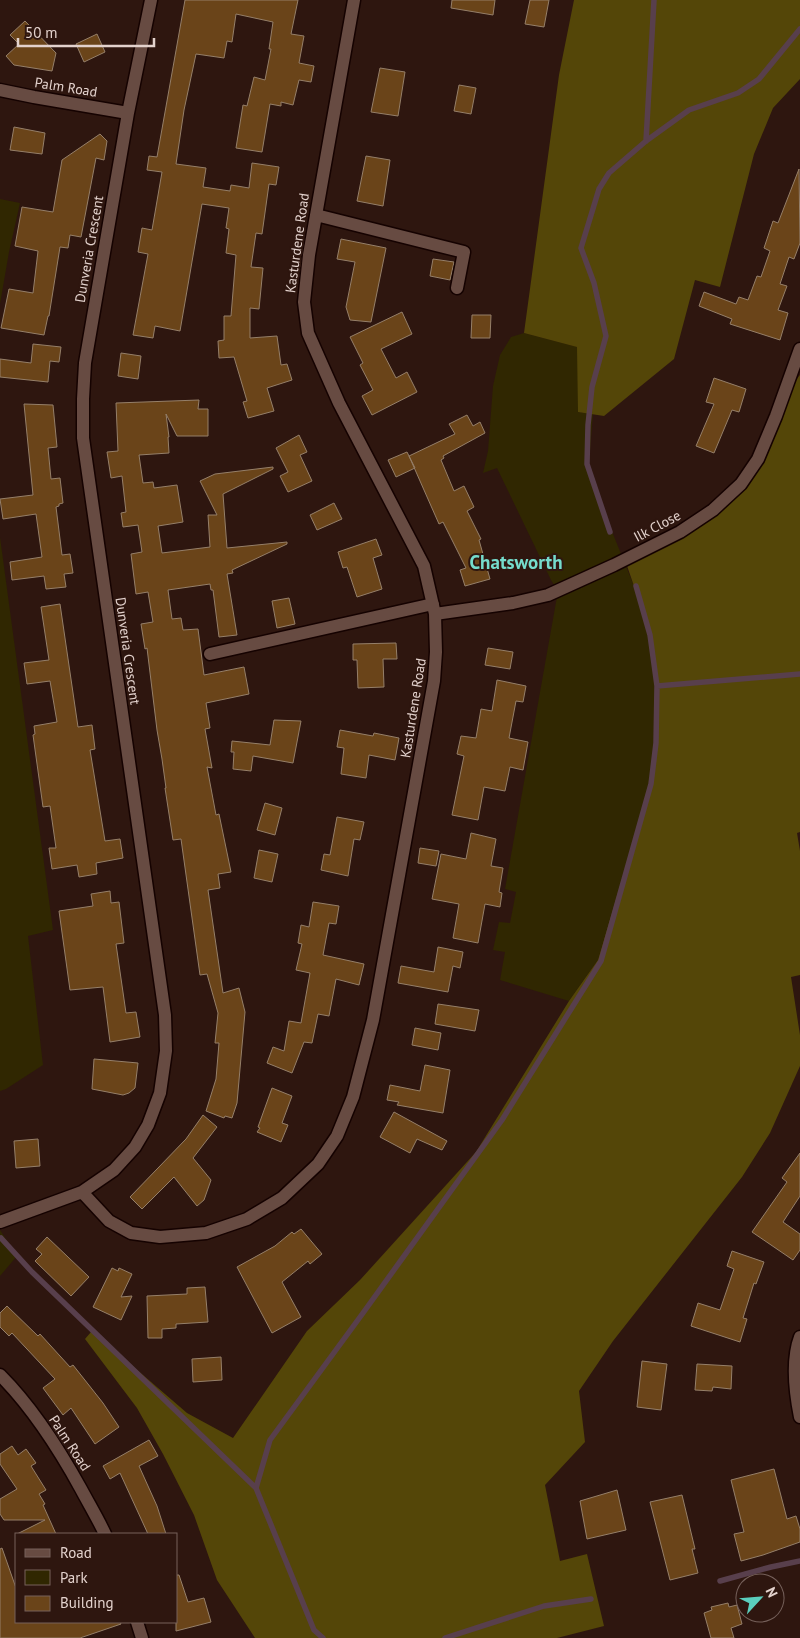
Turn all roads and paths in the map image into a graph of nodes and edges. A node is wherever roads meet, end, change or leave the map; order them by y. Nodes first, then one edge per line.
1 (151, 0) edge
2 (354, 0) edge
3 (0, 90) edge
4 (128, 113) junction
5 (316, 215) junction
6 (457, 288) dead end
7 (800, 348) edge
8 (434, 609) junction
9 (210, 654) dead end
10 (82, 1192) junction
11 (0, 1222) edge
12 (800, 1336) edge
13 (0, 1375) edge
14 (800, 1417) edge
15 (104, 1533) edge
16 (138, 1623) edge
17 (142, 1638) edge

1 - 4 street, Dunveria Crescent
2 - 5 street, Kasturdene Road
3 - 4 street, Palm Road
4 - 10 street, Dunveria Crescent
5 - 6 street
5 - 8 street, Kasturdene Road
7 - 8 street, Ilk Close
8 - 9 street, Ilk Close
8 - 10 street, Kasturdene Road
10 - 11 street, Dunveria Crescent
12 - 14 street
13 - 15 street, Palm Road
16 - 17 street

